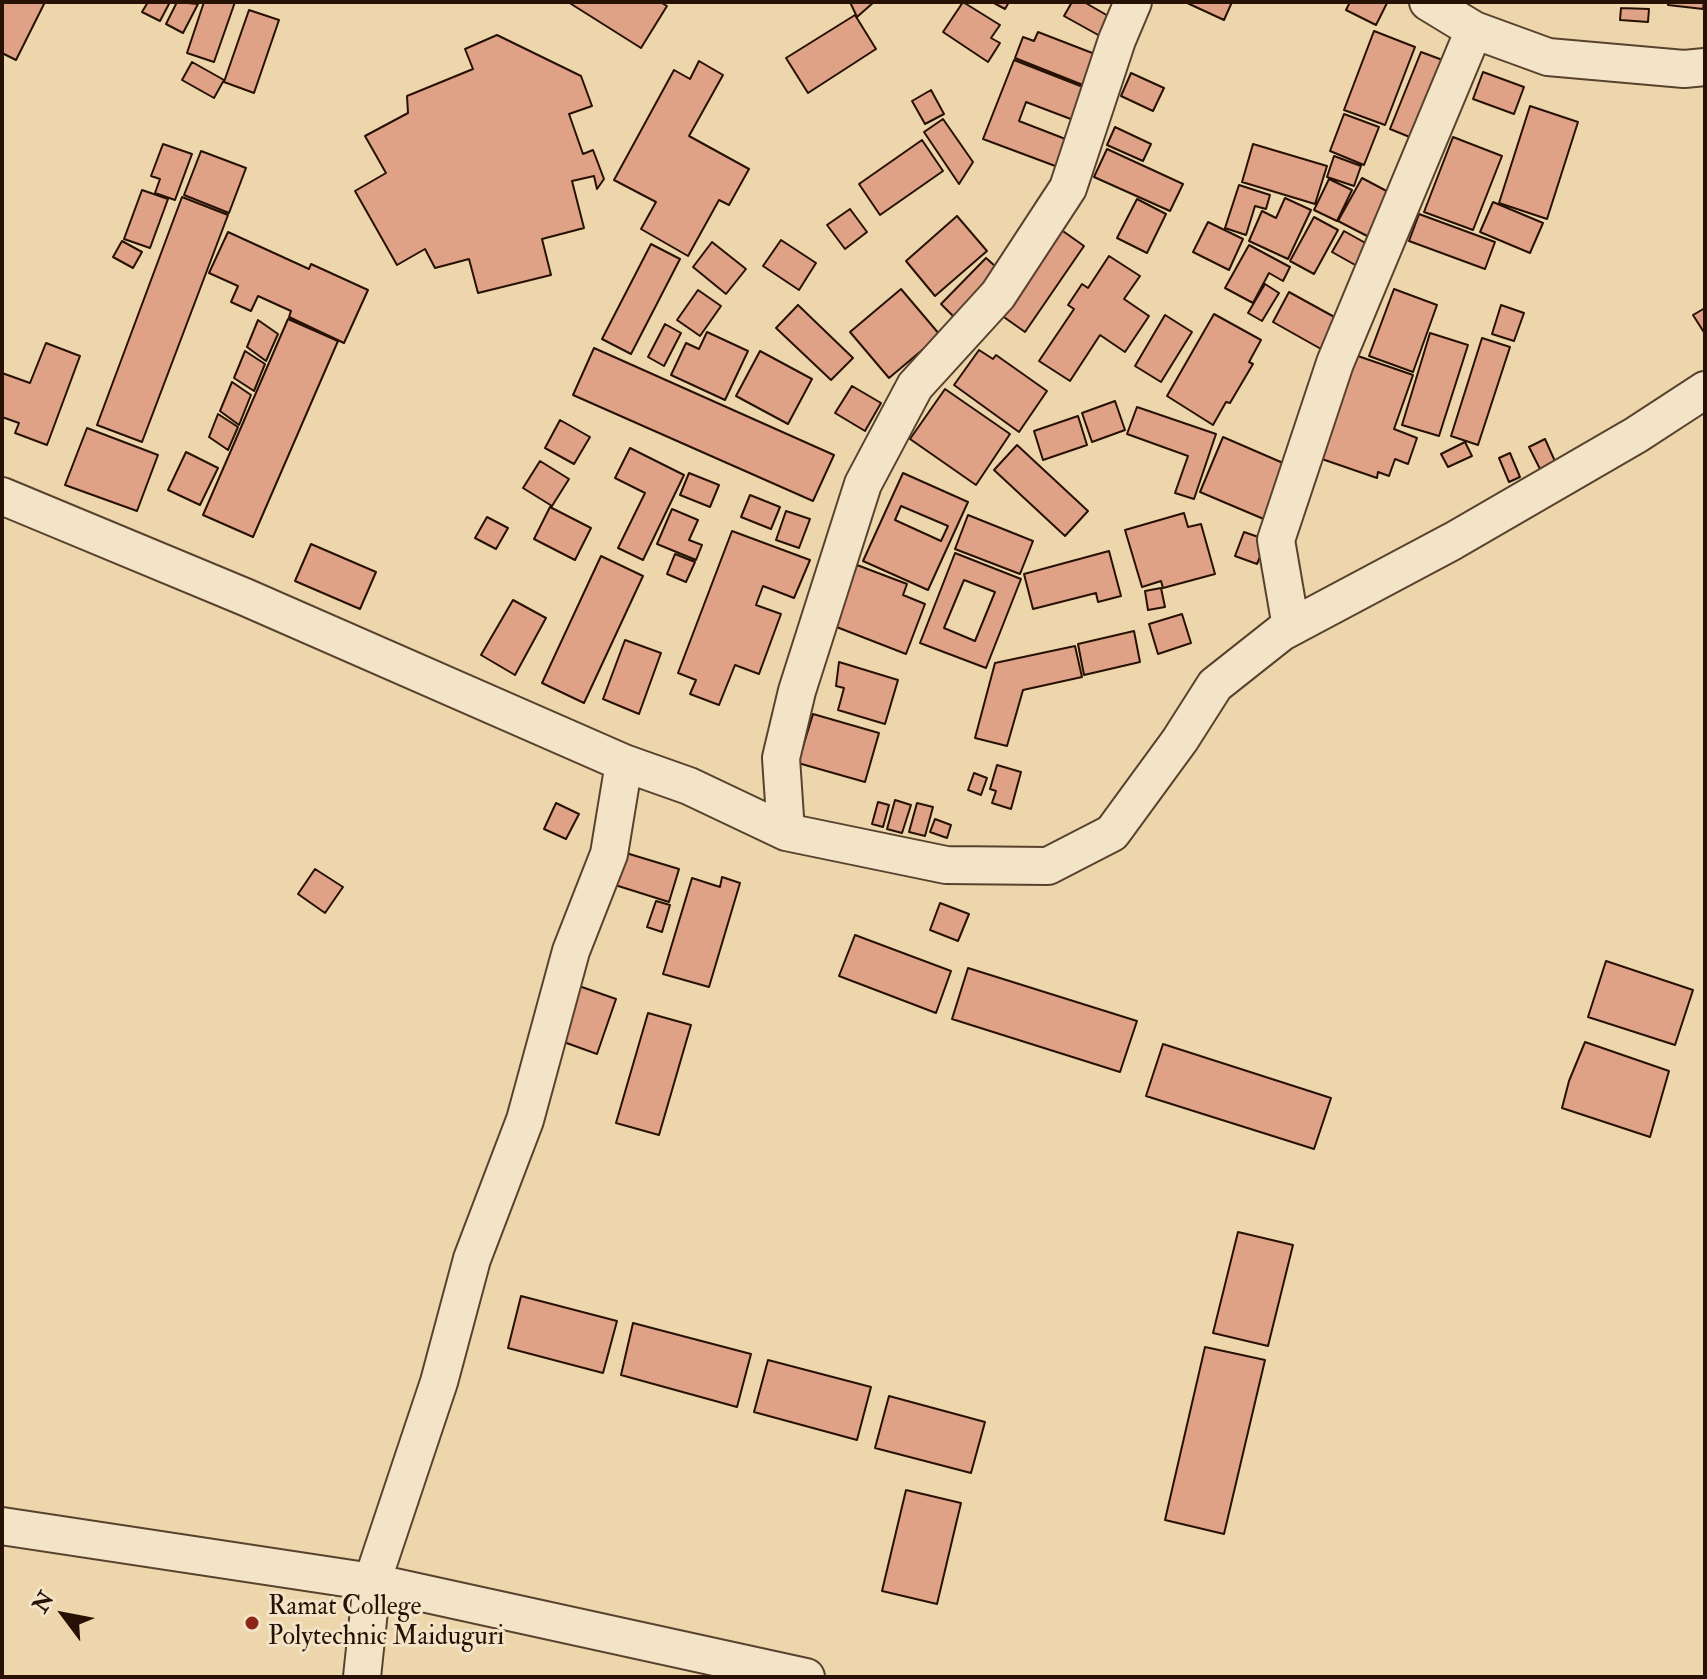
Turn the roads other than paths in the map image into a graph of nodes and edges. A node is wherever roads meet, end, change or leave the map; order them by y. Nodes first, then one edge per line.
1 (1133, 2) edge
2 (1428, 2) edge
3 (1474, 30) junction
4 (1705, 67) edge
5 (1705, 390) edge
6 (2, 496) edge
7 (1291, 627) junction
8 (624, 763) junction
9 (786, 832) junction
10 (2, 1526) edge
11 (372, 1582) junction
12 (362, 1677) edge
13 (806, 1677) edge

1 - 9 street
2 - 3 street
3 - 4 street
3 - 7 street
5 - 7 street
6 - 8 street
7 - 9 street
8 - 9 street
8 - 11 street
10 - 11 street
11 - 12 street
11 - 13 street

